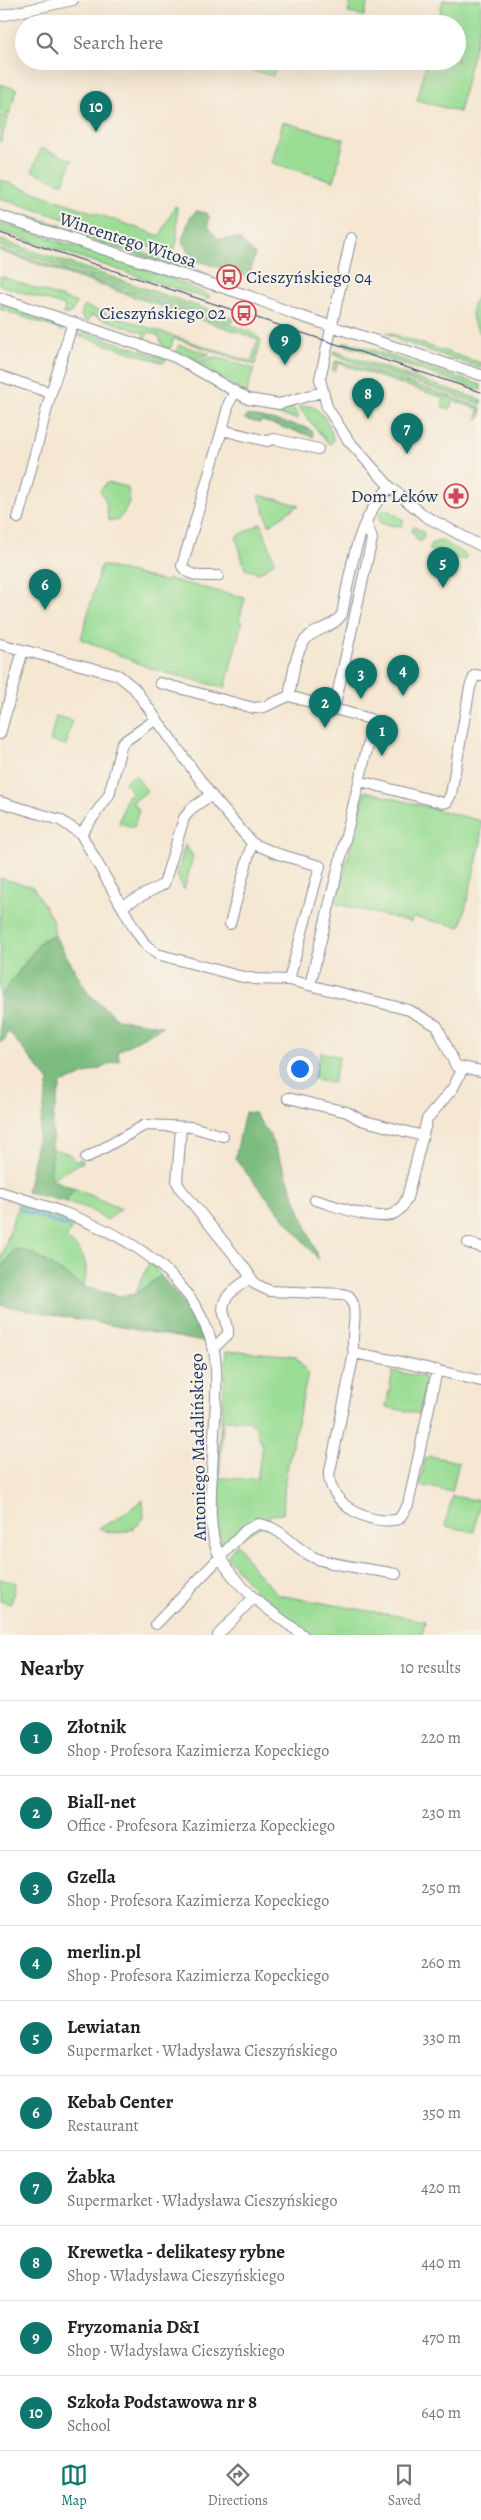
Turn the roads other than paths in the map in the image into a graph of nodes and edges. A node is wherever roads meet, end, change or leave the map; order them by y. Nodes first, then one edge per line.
1 (73, 0) edge
2 (0, 16) edge
3 (0, 216) edge
4 (351, 238) dead end
5 (0, 298) edge
6 (74, 322) junction
7 (331, 326) junction
8 (481, 375) edge
9 (0, 376) edge
10 (235, 392) junction
11 (322, 392) junction
12 (51, 393) junction
13 (222, 430) junction
14 (318, 448) dead end
15 (390, 487) junction
16 (18, 518) dead end
17 (366, 522) junction
18 (481, 546) edge
19 (218, 576) dead end
20 (0, 644) edge
21 (23, 650) junction
22 (481, 676) edge
23 (160, 683) dead end
24 (289, 696) junction
25 (334, 709) junction
26 (155, 720) junction
27 (0, 734) edge
28 (360, 781) junction
29 (211, 795) junction
30 (0, 802) edge
31 (81, 834) junction
32 (252, 843) junction
33 (122, 906) junction
34 (230, 924) dead end
35 (289, 980) junction
36 (310, 985) junction
37 (463, 1068) junction
38 (481, 1072) edge
39 (288, 1098) dead end
40 (181, 1127) junction
41 (223, 1136) dead end
42 (423, 1136) junction
43 (86, 1158) dead end
44 (0, 1192) edge
45 (315, 1200) dead end
46 (468, 1243) dead end
47 (481, 1247) edge
48 (250, 1278) junction
49 (214, 1348) junction
50 (354, 1353) junction
51 (438, 1370) junction
52 (481, 1381) edge
53 (220, 1556) junction
54 (396, 1574) dead end
55 (253, 1598) junction
56 (156, 1624) dead end
57 (290, 1632) edge
58 (218, 1635) edge
59 (303, 1635) edge

1 - 2 street
3 - 7 street, Wincentego Witosa
4 - 7 street
5 - 6 street
6 - 10 street
6 - 12 street
7 - 8 street, Wincentego Witosa
7 - 11 street
9 - 12 street
10 - 11 street
10 - 13 street
11 - 15 street
12 - 16 street
13 - 14 street
13 - 19 street
15 - 17 street
15 - 18 street
17 - 24 street
17 - 25 street
20 - 21 street
21 - 26 street
21 - 27 street
22 - 28 street
23 - 24 street
24 - 25 street
25 - 28 street
26 - 29 street
26 - 31 street
28 - 36 street
29 - 32 street
29 - 33 street
30 - 31 street
31 - 33 street
32 - 34 street
32 - 35 street
33 - 35 street
35 - 36 street
36 - 37 street
37 - 38 street
37 - 42 street
39 - 42 street
40 - 41 street
40 - 43 street
40 - 48 street
42 - 45 street
44 - 49 street, Antoniego Madalińskiego
46 - 47 street
48 - 49 street
48 - 50 street
49 - 53 street, Antoniego Madalińskiego
50 - 51 street
50 - 51 street
51 - 52 street
53 - 54 street
53 - 55 street, Antoniego Madalińskiego
53 - 56 street
55 - 57 street, Antoniego Madalińskiego
55 - 58 street
57 - 59 street, Antoniego Madalińskiego

